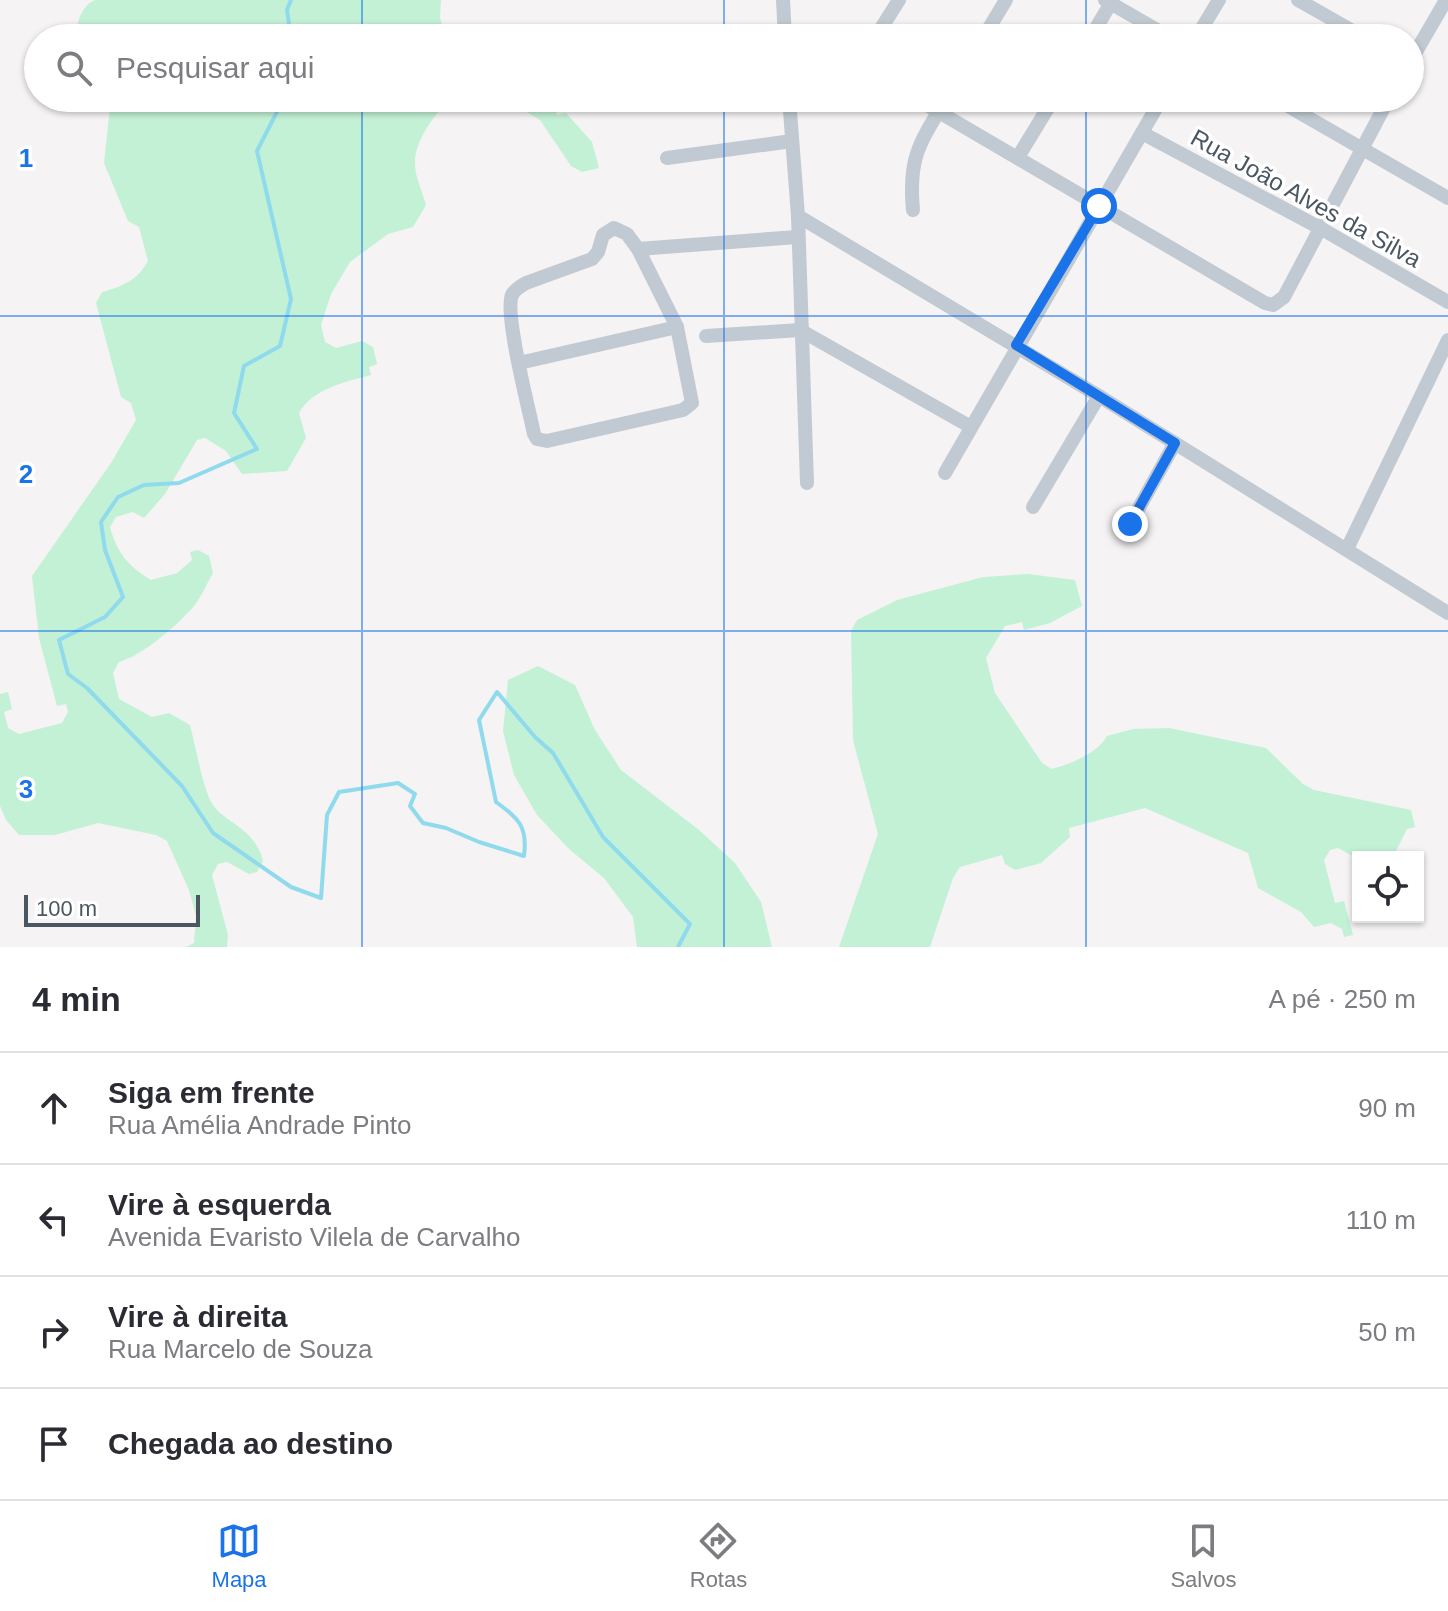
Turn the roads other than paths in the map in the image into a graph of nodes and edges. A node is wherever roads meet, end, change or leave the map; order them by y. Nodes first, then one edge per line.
1 (793, 0) edge
2 (899, 0) edge
3 (1006, 0) edge
4 (1219, 0) edge
5 (1298, 0) edge
6 (1446, 0) edge
7 (1108, 2) edge
8 (784, 20) edge
9 (884, 24) edge
10 (991, 24) edge
11 (1097, 24) edge
12 (1146, 24) edge
13 (1204, 24) edge
14 (1340, 24) edge
15 (1424, 38) edge
16 (790, 112) edge
17 (938, 112) edge
18 (954, 112) edge
19 (1045, 112) edge
20 (1154, 112) edge
21 (1298, 112) edge
22 (1381, 112) edge
23 (1142, 133) junction
24 (792, 141) junction
25 (1361, 149) junction
26 (1018, 157) junction
27 (667, 158) dead end
28 (1448, 198) edge
29 (1099, 206) junction
30 (913, 210) dead end
31 (798, 216) junction
32 (1322, 229) junction
33 (797, 237) junction
34 (638, 249) junction
35 (1448, 302) edge
36 (677, 327) junction
37 (800, 330) junction
38 (706, 336) dead end
39 (1448, 340) edge
40 (1016, 345) junction
41 (519, 363) junction
42 (1099, 396) junction
43 (971, 427) junction
44 (1175, 443) junction
45 (945, 473) dead end
46 (807, 483) dead end
47 (1033, 507) dead end
48 (1130, 524) dead end
49 (1347, 549) junction
50 (1448, 613) edge

1 - 8 street
2 - 9 street
3 - 10 street
4 - 13 street
5 - 14 street
6 - 15 street
7 - 11 street
7 - 12 street
16 - 24 street
17 - 30 street
18 - 26 street
19 - 26 street
20 - 23 street
21 - 25 street
22 - 25 street
23 - 29 street
23 - 32 street, Rua João Alves da Silva
24 - 27 street
24 - 31 street
25 - 28 street
25 - 32 street
26 - 29 street
29 - 32 street
29 - 40 street
31 - 33 street
31 - 40 street
32 - 35 street, Rua João Alves da Silva
33 - 34 street
33 - 37 street
34 - 36 street
34 - 41 street
36 - 41 street
36 - 41 street
37 - 38 street
37 - 43 street
37 - 46 street
39 - 49 street
40 - 42 street
40 - 43 street
42 - 44 street
42 - 47 street
43 - 45 street
44 - 48 street
44 - 49 street
49 - 50 street

